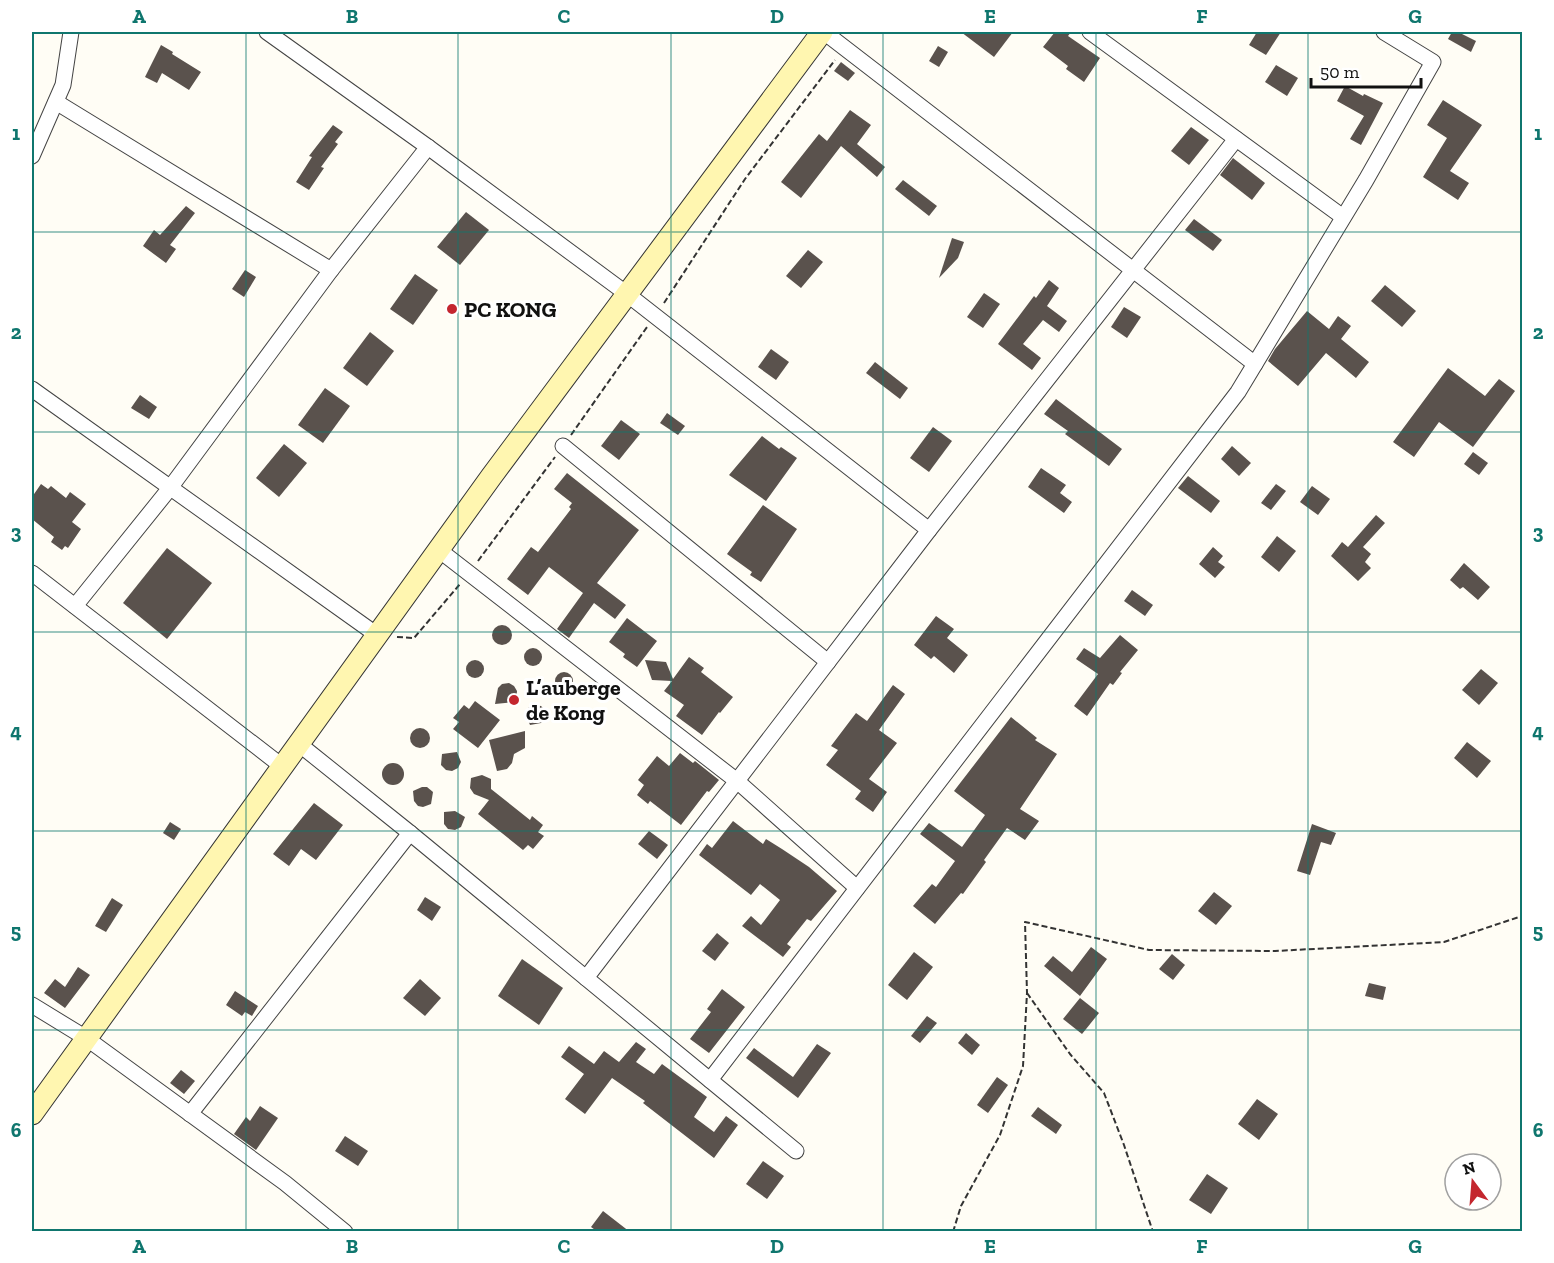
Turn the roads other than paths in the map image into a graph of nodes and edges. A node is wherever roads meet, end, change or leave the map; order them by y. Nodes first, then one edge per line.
1 (71, 32) edge
2 (267, 32) edge
3 (823, 32) edge
4 (1090, 32) edge
5 (1391, 33) edge
6 (56, 102) junction
7 (1236, 139) junction
8 (428, 147) junction
9 (32, 156) edge
10 (1343, 218) junction
11 (331, 270) junction
12 (1134, 271) junction
13 (627, 294) junction
14 (1255, 364) junction
15 (32, 389) edge
16 (563, 446) road end
17 (170, 488) junction
18 (929, 530) junction
19 (439, 550) junction
20 (32, 573) edge
21 (75, 606) junction
22 (378, 635) junction
23 (828, 662) junction
24 (299, 744) junction
25 (283, 767) junction
26 (737, 781) junction
27 (410, 833) junction
28 (857, 888) junction
29 (586, 978) junction
30 (32, 1005) edge
31 (86, 1038) junction
32 (710, 1080) junction
33 (32, 1114) edge
34 (190, 1114) junction
35 (796, 1151) dead end
36 (345, 1232) edge

1 - 6 street
2 - 8 street
3 - 12 street
3 - 13 main road
4 - 7 street
5 - 10 street
6 - 9 street
6 - 11 street
7 - 10 street
7 - 12 street
8 - 11 street
8 - 13 street
10 - 14 street
11 - 17 street
12 - 14 street
12 - 18 street
13 - 18 street
13 - 19 main road
14 - 28 street
15 - 17 street
16 - 23 street
17 - 21 street
17 - 22 street
18 - 23 street
19 - 22 main road
19 - 26 street
20 - 21 street
21 - 25 street
22 - 24 main road
23 - 26 street
24 - 25 main road
24 - 27 street
25 - 31 main road
26 - 28 street
26 - 29 street
27 - 29 street
27 - 34 street
28 - 32 street
29 - 32 street
30 - 31 street
31 - 33 main road
31 - 34 street
32 - 35 street
34 - 36 street

